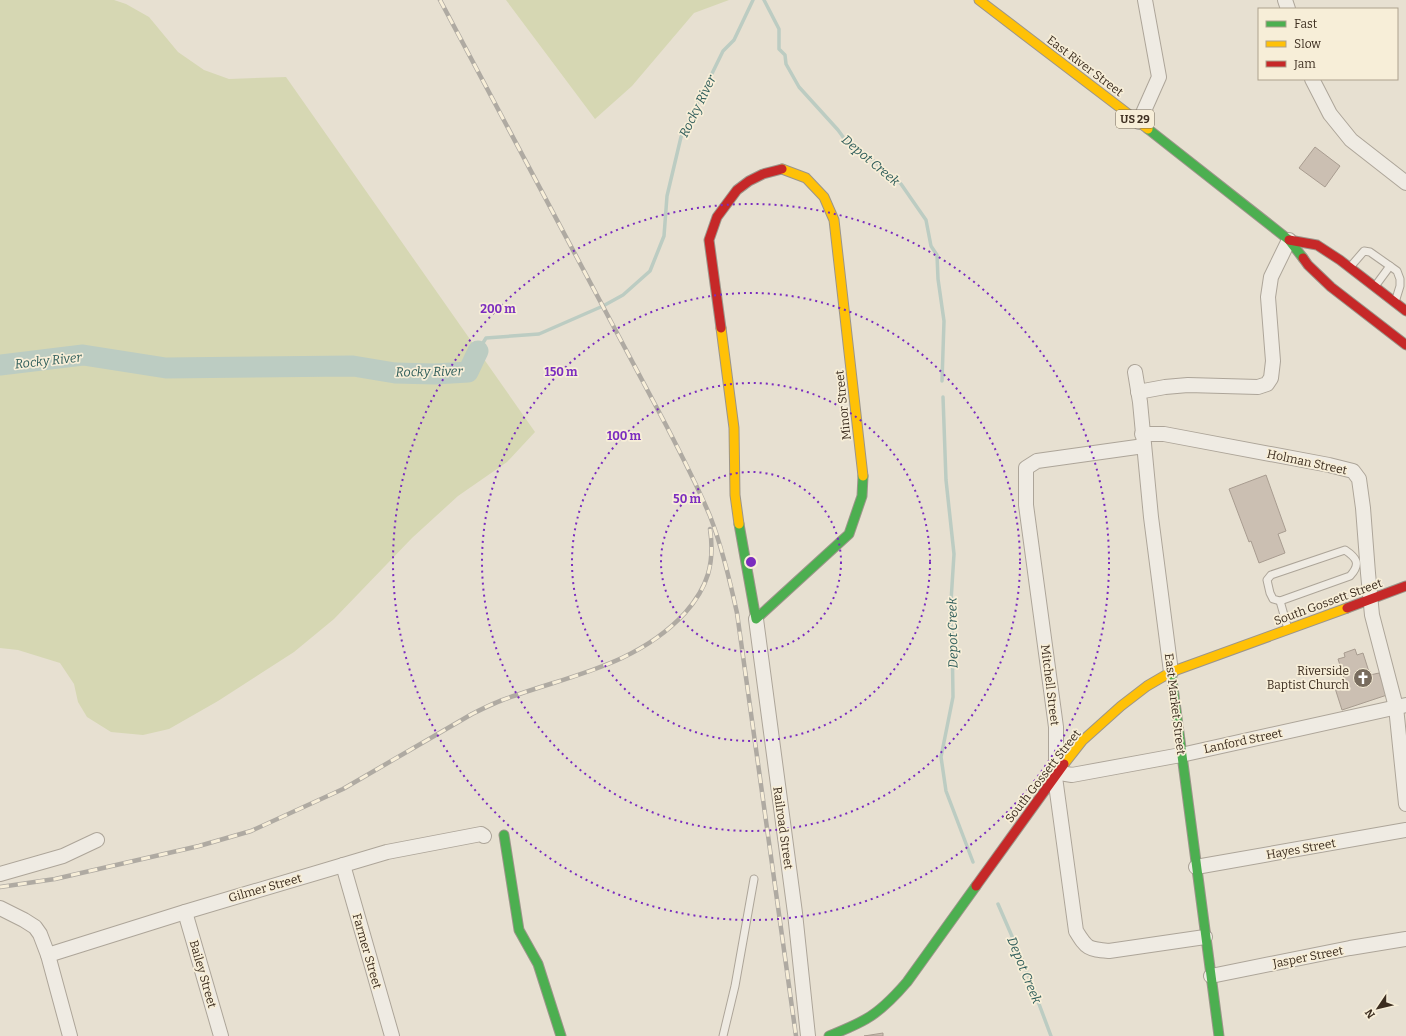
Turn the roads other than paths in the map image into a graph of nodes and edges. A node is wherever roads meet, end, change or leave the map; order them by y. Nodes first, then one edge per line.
1 (979, 0) edge
2 (1144, 0) edge
3 (1313, 80) edge
4 (1139, 122) junction
5 (1406, 183) edge
6 (1289, 240) junction
7 (1390, 266) junction
8 (1350, 268) junction
9 (1375, 287) junction
10 (1394, 302) junction
11 (1406, 311) edge
12 (1406, 345) edge
13 (1135, 372) dead end
14 (1138, 392) junction
15 (1143, 440) junction
16 (1368, 573) junction
17 (1350, 576) junction
18 (1406, 586) edge
19 (1371, 598) junction
20 (1280, 601) junction
21 (756, 619) junction
22 (1288, 629) junction
23 (1171, 672) junction
24 (1401, 706) edge
25 (1181, 755) junction
26 (1056, 774) junction
27 (1406, 804) edge
28 (1406, 830) edge
29 (504, 835) dead end
30 (484, 836) dead end
31 (97, 840) dead end
32 (343, 865) junction
33 (1196, 867) junction
34 (0, 874) edge
35 (754, 879) dead end
36 (0, 908) edge
37 (185, 912) junction
38 (1205, 937) junction
39 (1406, 939) edge
40 (48, 955) junction
41 (1211, 976) junction
42 (70, 1036) edge
43 (221, 1036) edge
44 (392, 1036) edge
45 (560, 1036) edge
46 (723, 1036) edge
47 (808, 1036) edge
48 (829, 1036) edge
49 (1219, 1036) edge

1 - 4 main road, East River Street / US 29
2 - 4 street
3 - 5 street
4 - 6 main road, East River Street / US 29
6 - 8 main road, East River Street / US 29
6 - 12 main road, East River Street / US 29
6 - 14 street
7 - 8 lane
7 - 9 lane
7 - 10 lane
8 - 9 main road, East River Street / US 29
9 - 10 main road, East River Street / US 29
10 - 11 main road, East River Street / US 29
13 - 14 street, East Market Street
14 - 15 street, East Market Street
15 - 16 street, Holman Street
15 - 23 street, East Market Street
15 - 26 street, Mitchell Street
16 - 17 lane
16 - 19 street, Holman Street
17 - 20 lane
17 - 20 lane
18 - 19 main road, South Gossett Street
19 - 22 main road, South Gossett Street
19 - 24 street, Holman Street
20 - 22 lane
21 - 21 main road, Minor Street
21 - 47 street, Railroad Street
22 - 23 main road, South Gossett Street
23 - 25 main road, East Market Street
23 - 26 main road, South Gossett Street
24 - 25 street, Lanford Street
24 - 27 street
25 - 26 street, Lanford Street
25 - 33 main road, East Market Street
26 - 38 street, Mitchell Street
26 - 48 main road, South Gossett Street
28 - 33 street, Hayes Street
29 - 45 main road
30 - 32 street, Gilmer Street
31 - 34 street
32 - 37 street, Gilmer Street
32 - 44 street, Farmer Street
33 - 38 main road, East Market Street
35 - 46 lane
36 - 40 street
37 - 40 street, Gilmer Street
37 - 43 street, Bailey Street
38 - 41 main road, East Market Street
39 - 41 street, Jasper Street
40 - 42 street
41 - 49 main road, East Market Street

